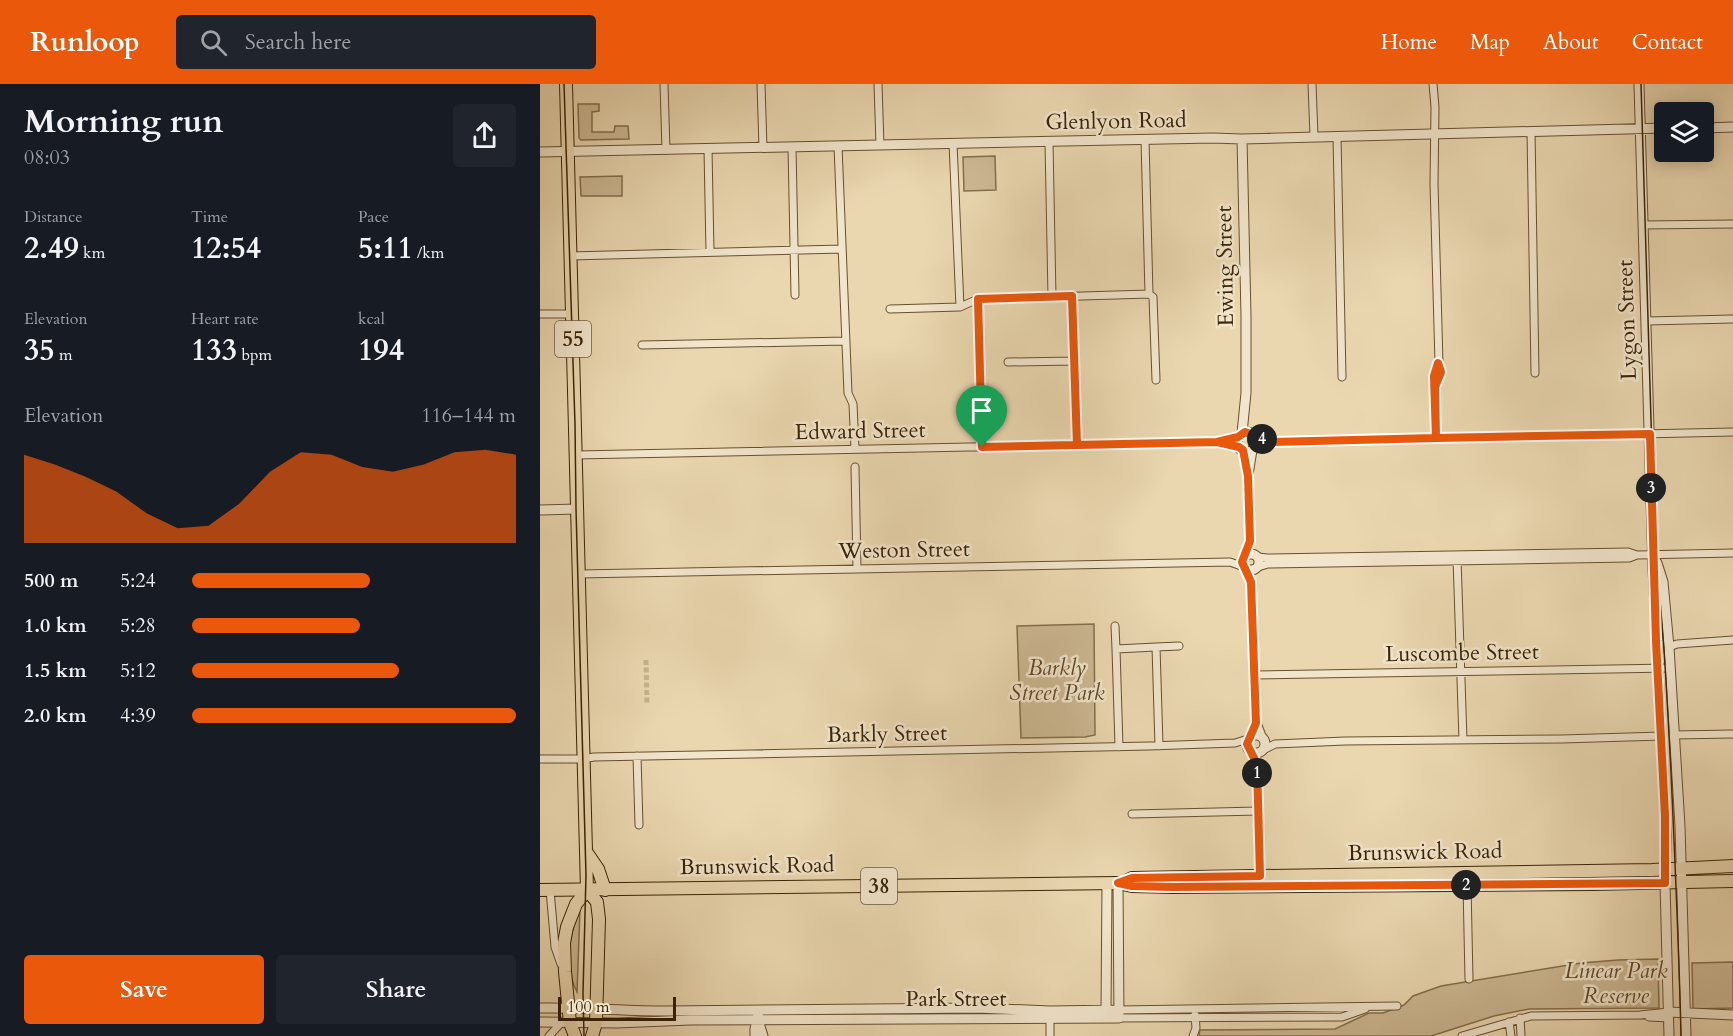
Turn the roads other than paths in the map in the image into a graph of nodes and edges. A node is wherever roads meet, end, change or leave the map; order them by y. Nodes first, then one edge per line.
1 (566, 84) edge
2 (664, 84) edge
3 (761, 84) edge
4 (878, 84) edge
5 (1312, 84) edge
6 (1433, 84) edge
7 (1639, 84) edge
8 (1733, 127) edge
9 (1714, 128) edge
10 (1640, 129) junction
11 (1654, 129) edge
12 (1531, 132) junction
13 (1435, 134) junction
14 (1314, 136) junction
15 (1337, 136) junction
16 (1242, 139) junction
17 (1145, 140) junction
18 (1049, 142) junction
19 (953, 143) junction
20 (880, 145) junction
21 (838, 146) junction
22 (792, 147) junction
23 (763, 148) junction
24 (708, 149) junction
25 (666, 150) junction
26 (540, 152) edge
27 (567, 152) junction
28 (1733, 224) edge
29 (1643, 225) junction
30 (842, 249) junction
31 (795, 250) junction
32 (710, 252) junction
33 (570, 256) junction
34 (1149, 294) junction
35 (795, 295) dead end
36 (1072, 296) junction
37 (1052, 297) junction
38 (978, 299) junction
39 (960, 307) junction
40 (890, 309) dead end
41 (540, 314) edge
42 (572, 314) junction
43 (1733, 319) edge
44 (1646, 321) junction
45 (846, 341) junction
46 (642, 345) dead end
47 (1074, 361) junction
48 (1008, 362) dead end
49 (1535, 374) dead end
50 (1342, 377) dead end
51 (1156, 380) dead end
52 (1733, 432) edge
53 (1650, 434) junction
54 (1436, 438) junction
55 (1247, 442) junction
56 (1077, 445) junction
57 (982, 447) junction
58 (855, 449) junction
59 (576, 455) junction
60 (855, 467) dead end
61 (577, 509) junction
62 (540, 510) edge
63 (1733, 553) edge
64 (1653, 554) junction
65 (1457, 559) junction
66 (1251, 562) junction
67 (857, 569) junction
68 (579, 574) junction
69 (1115, 626) dead end
70 (1733, 640) edge
71 (1179, 646) dead end
72 (1156, 647) junction
73 (1669, 647) junction
74 (1116, 649) junction
75 (1670, 668) junction
76 (1657, 669) junction
77 (1461, 671) junction
78 (1254, 675) junction
79 (1733, 734) edge
80 (1673, 735) junction
81 (1662, 736) junction
82 (1463, 740) junction
83 (1256, 744) junction
84 (1159, 746) junction
85 (1119, 747) junction
86 (637, 756) junction
87 (585, 758) junction
88 (540, 759) edge
89 (1258, 811) junction
90 (1132, 814) dead end
91 (639, 825) dead end
92 (586, 852) junction
93 (1733, 867) edge
94 (1681, 868) junction
95 (1665, 869) junction
96 (1592, 871) junction
97 (1467, 878) junction
98 (1260, 881) junction
99 (1733, 881) edge
100 (1112, 883) junction
101 (1665, 883) junction
102 (1681, 883) junction
103 (1592, 884) junction
104 (545, 890) edge
105 (587, 890) junction
106 (605, 890) junction
107 (564, 972) junction
108 (1469, 979) dead end
109 (1370, 1006) junction
110 (1397, 1006) dead end
111 (540, 1008) edge
112 (569, 1008) junction
113 (597, 1008) junction
114 (1195, 1009) junction
115 (1106, 1010) junction
116 (1050, 1014) junction
117 (1118, 1014) junction
118 (758, 1015) junction
119 (1669, 1015) junction
120 (1685, 1015) junction
121 (1733, 1015) edge
122 (666, 1016) junction
123 (1196, 1018) junction
124 (1520, 1018) junction
125 (540, 1022) edge
126 (1509, 1022) junction
127 (566, 1023) junction
128 (596, 1023) junction
129 (549, 1036) edge
130 (567, 1036) edge
131 (575, 1036) edge
132 (592, 1036) edge
133 (602, 1036) edge
134 (755, 1036) edge
135 (763, 1036) edge
136 (1050, 1036) edge
137 (1193, 1036) edge
138 (1462, 1036) edge
139 (1511, 1036) edge
140 (1521, 1036) edge
141 (1669, 1036) edge
142 (1686, 1036) edge

1 - 27 main road, 55
2 - 25 street
3 - 23 street
4 - 20 street
5 - 14 street
6 - 13 street
7 - 10 street, Lygon Street
8 - 9 street
10 - 11 street, Glenlyon Road
10 - 12 street, Glenlyon Road
10 - 29 street, Lygon Street
12 - 13 street, Glenlyon Road
12 - 49 street
13 - 15 street, Glenlyon Road
13 - 54 street
14 - 15 street, Glenlyon Road
14 - 16 street, Glenlyon Road
15 - 50 street
16 - 17 street, Glenlyon Road
16 - 55 street, Ewing Street
17 - 18 street, Glenlyon Road
17 - 34 street
18 - 19 street, Glenlyon Road
18 - 37 street
19 - 20 street, Glenlyon Road
19 - 39 street
20 - 21 street, Glenlyon Road
21 - 22 street, Glenlyon Road
21 - 30 street
22 - 23 street, Glenlyon Road
22 - 31 street
23 - 24 street, Glenlyon Road
24 - 25 street, Glenlyon Road
24 - 32 street
25 - 27 street, Glenlyon Road
26 - 27 street, Glenlyon Road
27 - 33 main road, 55
28 - 29 street
29 - 44 street, Lygon Street
30 - 31 street
30 - 45 street
31 - 32 street
31 - 35 street
32 - 33 street
33 - 42 main road, 55
34 - 36 street
34 - 51 street
36 - 37 street
36 - 47 street
37 - 38 street
38 - 39 street
38 - 57 street
39 - 40 street
41 - 42 street
42 - 59 main road, 55
43 - 44 street
44 - 53 street, Lygon Street
45 - 46 street
45 - 58 street
47 - 48 street
47 - 56 street
52 - 53 street, Edward Street
53 - 54 street, Edward Street
53 - 64 street, Lygon Street
54 - 55 street, Edward Street
55 - 56 street, Edward Street
55 - 66 street, Ewing Street
56 - 57 street, Edward Street
57 - 58 street, Edward Street
58 - 59 street, Edward Street
59 - 61 main road, 55
60 - 67 street
61 - 62 street
61 - 68 main road, 55
63 - 64 street, Weston Street
64 - 65 street, Weston Street
64 - 73 street, Lygon Street
64 - 76 street, Lygon Street
65 - 66 street, Weston Street
65 - 77 street
66 - 67 street, Weston Street
66 - 78 street, Ewing Street
67 - 68 street, Weston Street
68 - 87 main road, 55
69 - 74 street
70 - 73 street
71 - 72 street
72 - 74 street
72 - 84 street
73 - 75 street, Lygon Street
74 - 85 street
75 - 76 street, Luscombe Street
75 - 80 street, Lygon Street
76 - 77 street, Luscombe Street
76 - 81 street, Lygon Street
77 - 78 street, Luscombe Street
77 - 82 street
78 - 83 street, Ewing Street
79 - 80 street
80 - 81 street
80 - 94 street, Lygon Street
81 - 82 street
81 - 95 street, Lygon Street
82 - 83 street
83 - 84 street, Barkly Street
83 - 89 street
84 - 85 street, Barkly Street
85 - 86 street, Barkly Street
86 - 87 street, Barkly Street
86 - 91 street
87 - 88 street, Barkly Street
87 - 92 main road, 55
89 - 90 street
89 - 98 street
92 - 105 main road, 55
92 - 106 main road
93 - 94 main road, Brunswick Road / 38
94 - 95 main road, Brunswick Road / 38
94 - 102 street, Lygon Street
95 - 96 main road, Brunswick Road / 38
95 - 101 street, Lygon Street
96 - 97 main road, Brunswick Road / 38
96 - 103 main road
97 - 98 main road, Brunswick Road / 38
97 - 103 main road, Brunswick Road / 38
97 - 108 street
98 - 100 main road, Brunswick Road / 38
99 - 102 main road, Brunswick Road / 38
100 - 106 main road, Brunswick Road / 38
100 - 115 street
100 - 117 street
101 - 102 main road, Brunswick Road / 38
101 - 103 main road, Brunswick Road / 38
101 - 119 street, Lygon Street
102 - 120 street, Lygon Street
104 - 105 main road, Brunswick Road / 38
104 - 107 street
105 - 106 main road, Brunswick Road / 38
105 - 107 main road
105 - 113 main road, 55
107 - 112 main road
109 - 110 street, Park Street
109 - 114 street, Park Street
109 - 123 street, Park Street
111 - 112 street, Park Street
112 - 113 street, Park Street
112 - 127 main road
113 - 122 street, Park Street
113 - 128 main road, 55
114 - 117 street, Park Street
114 - 123 street
115 - 116 street, Park Street
115 - 117 street, Park Street
116 - 117 street, Park Street
116 - 118 street, Park Street
116 - 136 street
117 - 123 street, Park Street
118 - 122 street, Park Street
118 - 134 street
118 - 135 street
119 - 120 street
119 - 124 street
119 - 141 street, Lygon Street
120 - 121 street
120 - 142 street, Lygon Street
122 - 128 street, Park Street
123 - 137 street
124 - 126 street
124 - 140 street
125 - 127 street, Park Street
126 - 138 street
126 - 139 street
127 - 128 street, Park Street
127 - 129 street
127 - 130 main road
127 - 131 main road
128 - 132 main road, 55
128 - 133 main road, 55

